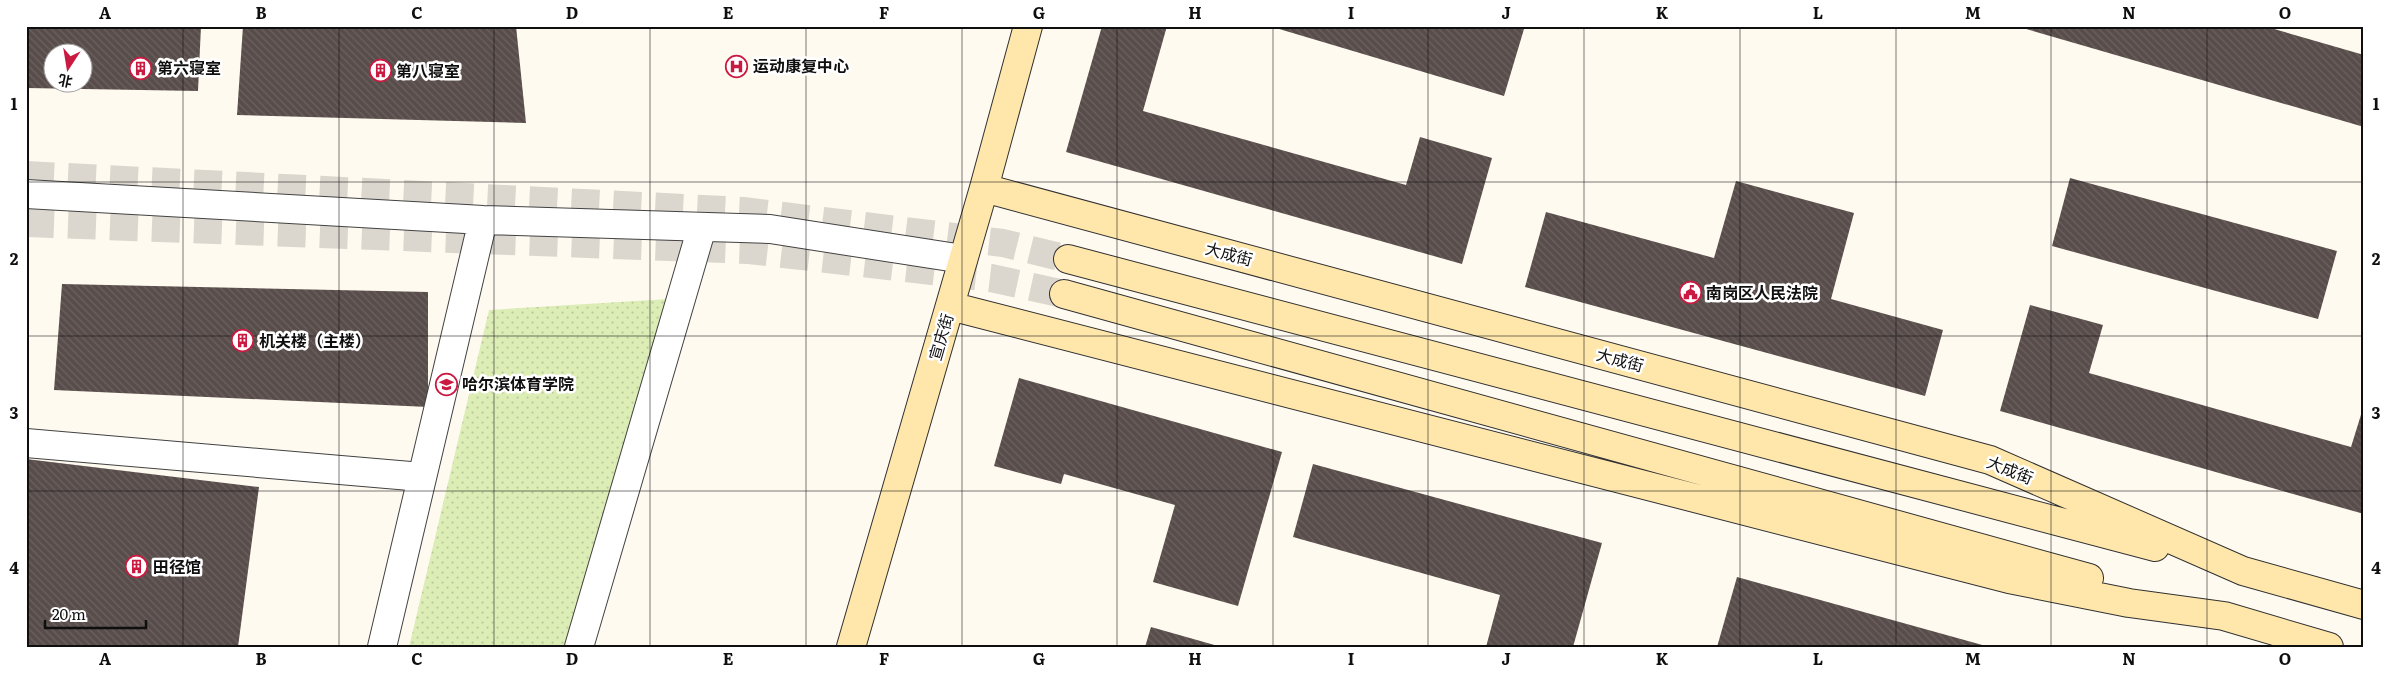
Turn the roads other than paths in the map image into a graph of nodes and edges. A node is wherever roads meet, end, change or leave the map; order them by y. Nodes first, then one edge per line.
1 (1028, 26) edge
2 (984, 188) junction
3 (26, 194) edge
4 (484, 220) junction
5 (702, 227) junction
6 (963, 259) junction
7 (1068, 259) tunnel mouth
8 (1064, 294) tunnel mouth
9 (950, 306) junction
10 (26, 443) edge
11 (422, 477) junction
12 (2243, 570) junction
13 (2364, 605) edge
14 (2224, 616) junction
15 (382, 647) edge
16 (579, 647) edge
17 (850, 647) edge
18 (2329, 647) edge

1 - 2 main road, 宣庆街
2 - 6 main road, 宣庆街
2 - 12 main road, 大成街
3 - 4 street
4 - 5 street
4 - 11 street
5 - 6 street
5 - 16 street
6 - 9 main road, 宣庆街
7 - 12 main road, 大成街
8 - 14 main road
9 - 14 main road
9 - 17 main road, 宣庆街
10 - 11 street
11 - 15 street
12 - 13 main road, 大成街
14 - 18 main road

